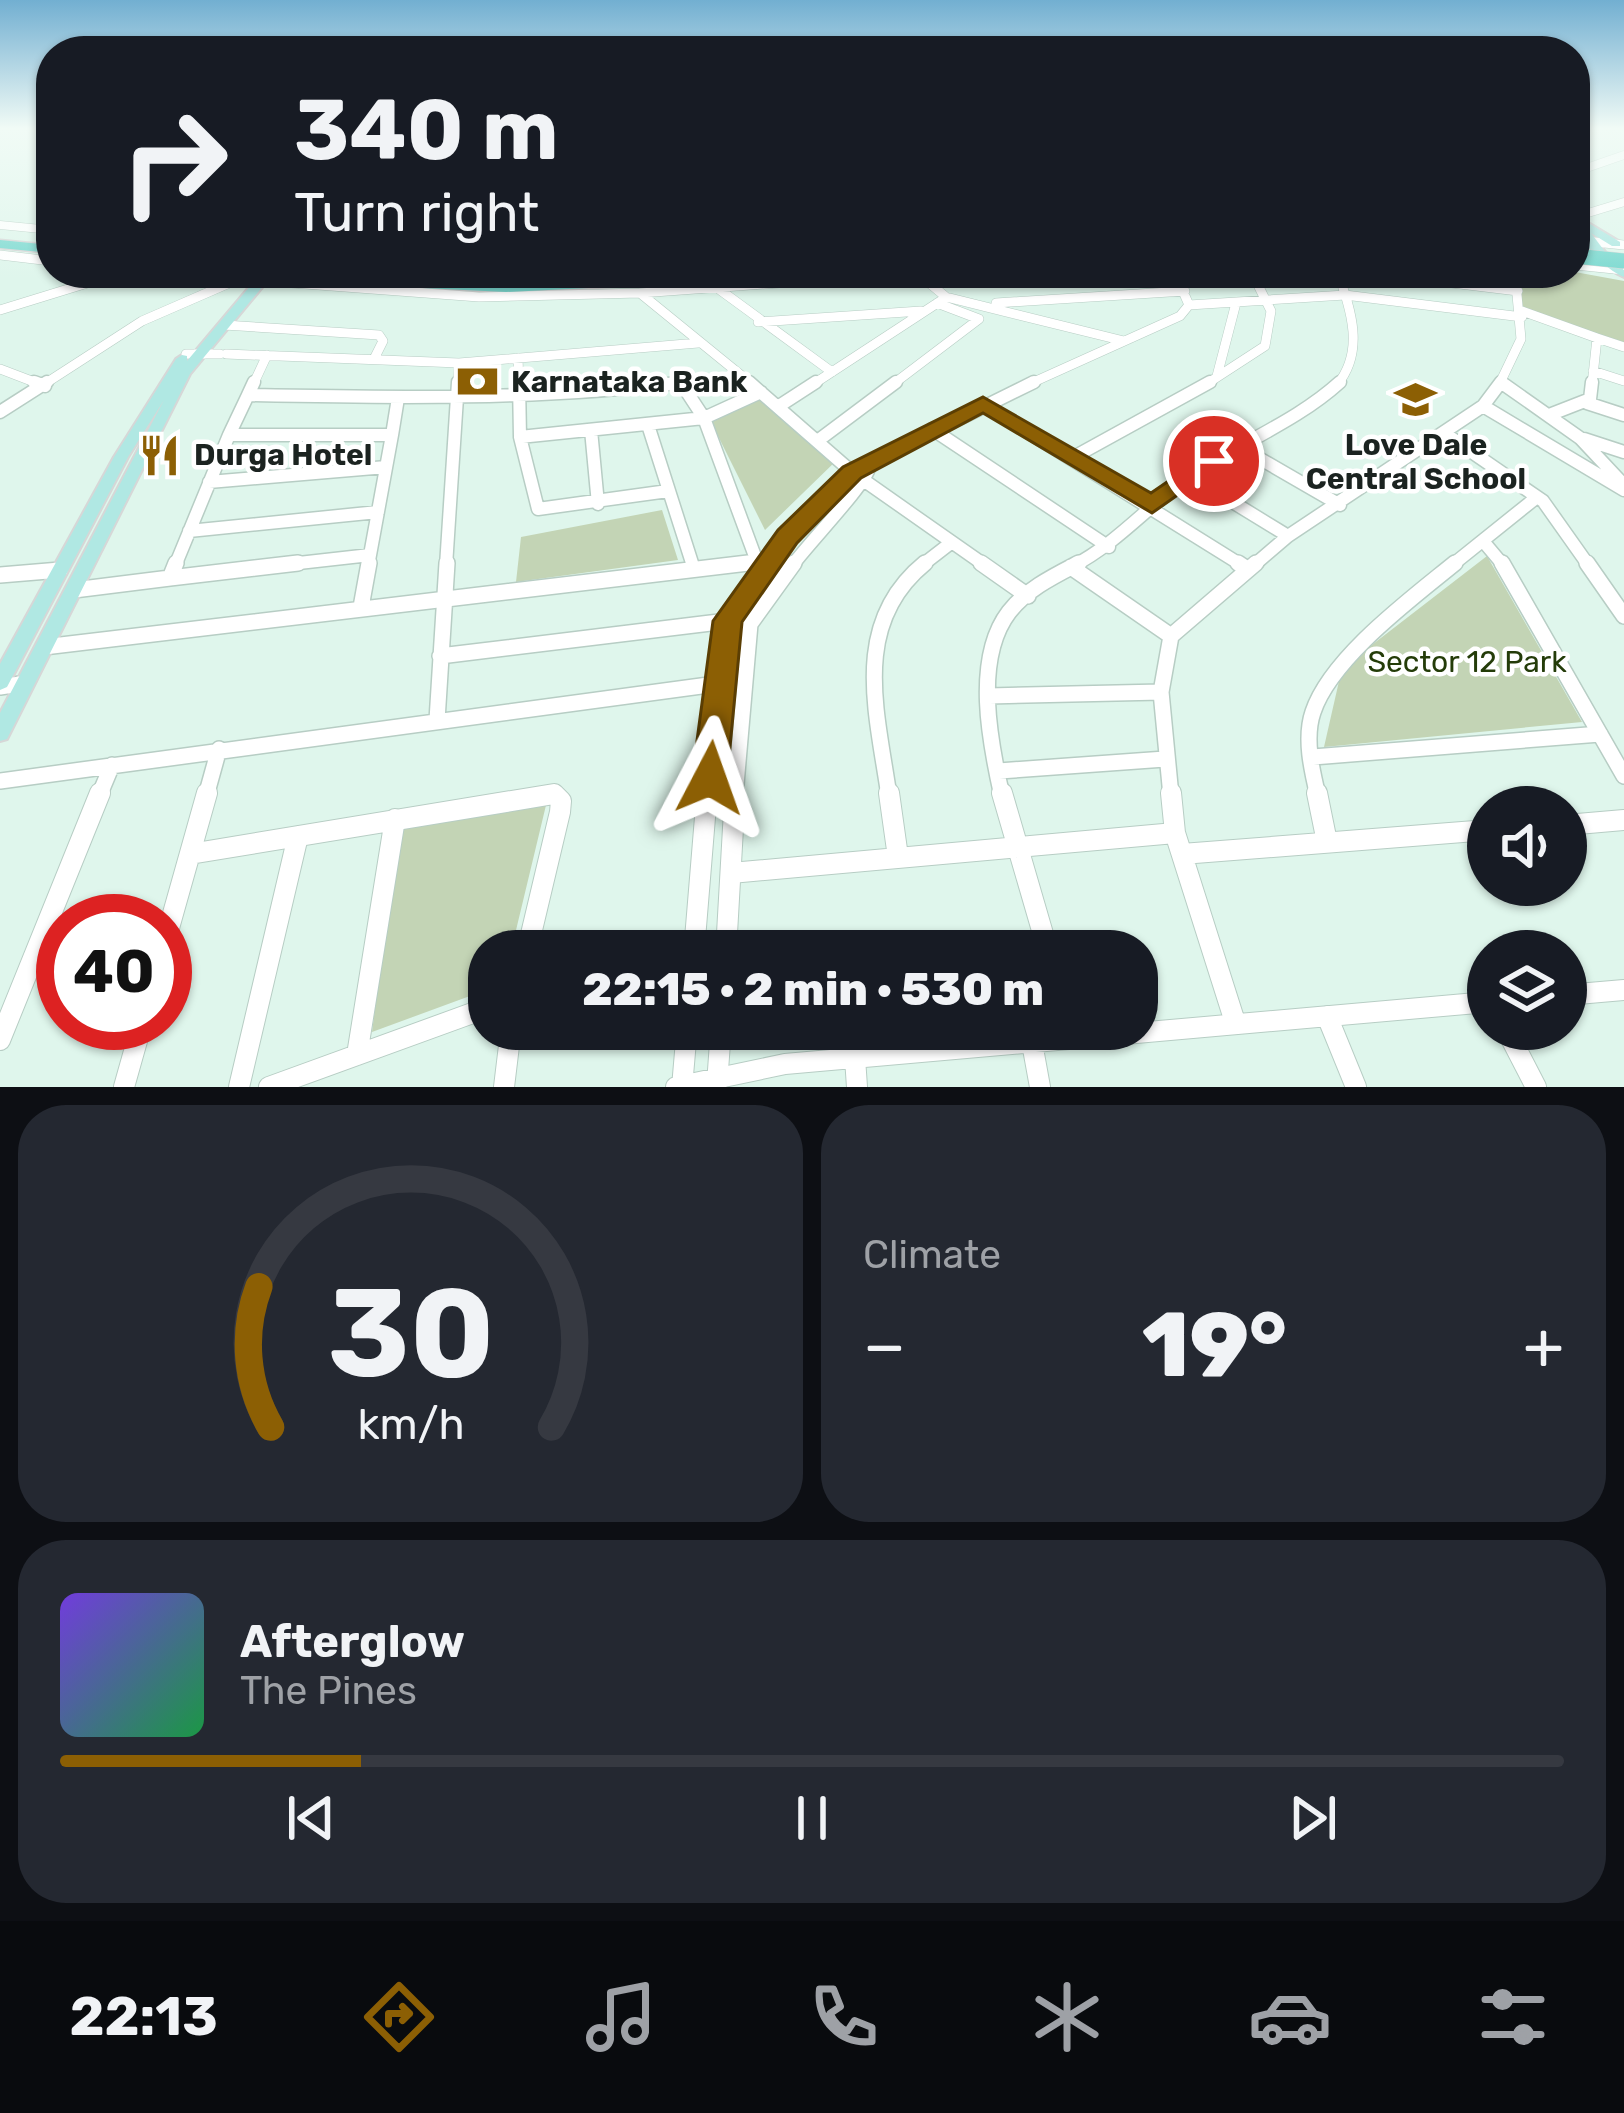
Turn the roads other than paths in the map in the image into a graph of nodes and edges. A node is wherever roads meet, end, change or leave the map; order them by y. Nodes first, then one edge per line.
1 (1623, 207) edge
2 (1590, 218) edge
3 (0, 225) edge
4 (36, 229) edge
5 (1590, 233) edge
6 (0, 240) edge
7 (1590, 242) joint
8 (36, 244) edge
9 (0, 255) edge
10 (1590, 255) edge
11 (36, 259) edge
12 (1621, 260) edge
13 (1590, 263) edge
14 (71, 288) edge
15 (225, 288) edge
16 (241, 288) edge
17 (243, 288) edge
18 (421, 288) edge
19 (460, 288) edge
20 (563, 288) edge
21 (703, 288) edge
22 (717, 288) edge
23 (929, 288) edge
24 (1182, 288) edge
25 (1260, 288) edge
26 (1343, 288) edge
27 (1493, 288) edge
28 (1518, 288) edge
29 (1518, 291) junction
30 (498, 292) junction
31 (640, 293) junction
32 (1345, 295) junction
33 (1187, 298) junction
34 (1236, 303) junction
35 (1269, 303) junction
36 (937, 304) junction
37 (979, 304) junction
38 (0, 310) edge
39 (1522, 314) junction
40 (758, 322) junction
41 (224, 326) junction
42 (1597, 338) junction
43 (1124, 341) junction
44 (698, 343) junction
45 (1624, 347) edge
46 (193, 354) junction
47 (267, 355) junction
48 (518, 358) junction
49 (374, 359) junction
50 (459, 363) junction
51 (0, 370) edge
52 (1593, 371) junction
53 (832, 372) junction
54 (737, 375) junction
55 (1217, 376) junction
56 (1624, 381) edge
57 (681, 383) junction
58 (1502, 383) junction
59 (45, 386) junction
60 (761, 392) junction
61 (248, 395) junction
62 (520, 397) junction
63 (398, 398) junction
64 (457, 399) junction
65 (160, 403) junction
66 (1587, 403) junction
67 (983, 404) junction
68 (779, 406) junction
69 (1483, 406) junction
70 (0, 412) edge
71 (1549, 415) junction
72 (1624, 415) edge
73 (704, 418) junction
74 (647, 425) junction
75 (932, 429) junction
76 (591, 430) junction
77 (229, 435) junction
78 (392, 435) junction
79 (1447, 435) junction
80 (520, 436) junction
81 (1580, 438) junction
82 (820, 439) junction
83 (1238, 446) junction
84 (1624, 452) edge
85 (1072, 458) junction
86 (386, 467) junction
87 (863, 474) junction
88 (1190, 476) junction
89 (209, 482) junction
90 (1624, 487) edge
91 (668, 491) junction
92 (1538, 497) junction
93 (598, 503) junction
94 (1152, 505) junction
95 (1340, 505) junction
96 (378, 512) junction
97 (189, 531) junction
98 (1288, 536) junction
99 (952, 542) junction
100 (1483, 542) junction
101 (95, 546) junction
102 (1109, 547) junction
103 (71, 550) junction
104 (370, 555) junction
105 (762, 560) junction
106 (693, 567) junction
107 (1071, 567) junction
108 (1247, 568) junction
109 (60, 570) junction
110 (0, 575) edge
111 (170, 578) junction
112 (74, 590) junction
113 (1028, 596) junction
114 (443, 597) junction
115 (361, 607) junction
116 (1624, 616) edge
117 (728, 621) junction
118 (1171, 636) junction
119 (44, 647) junction
120 (440, 656) junction
121 (26, 682) junction
122 (716, 684) junction
123 (0, 685) edge
124 (1160, 692) junction
125 (988, 696) junction
126 (437, 719) junction
127 (0, 733) edge
128 (1600, 734) junction
129 (219, 749) junction
130 (1313, 757) junction
131 (1165, 759) junction
132 (112, 765) junction
133 (1000, 771) junction
134 (1624, 776) edge
135 (0, 781) edge
136 (395, 819) junction
137 (1624, 820) edge
138 (1587, 823) edge
139 (1467, 832) edge
140 (1175, 833) junction
141 (298, 836) junction
142 (1327, 842) junction
143 (1016, 850) junction
144 (190, 854) junction
145 (1182, 854) junction
146 (898, 857) junction
147 (731, 874) junction
148 (179, 894) edge
149 (532, 930) edge
150 (696, 930) edge
151 (727, 930) edge
152 (1041, 930) edge
153 (1624, 990) edge
154 (1587, 993) edge
155 (1467, 1004) edge
156 (468, 1015) edge
157 (1327, 1016) junction
158 (1235, 1022) junction
159 (1158, 1028) edge
160 (0, 1040) edge
161 (134, 1050) edge
162 (509, 1050) edge
163 (684, 1050) edge
164 (719, 1050) edge
165 (949, 1050) edge
166 (1033, 1050) edge
167 (1517, 1050) edge
168 (357, 1055) junction
169 (855, 1058) junction
170 (717, 1082) edge
171 (680, 1086) edge
172 (124, 1087) edge
173 (239, 1087) edge
174 (269, 1087) edge
175 (503, 1087) edge
176 (856, 1087) edge
177 (1040, 1087) edge
178 (1355, 1087) edge
179 (1536, 1087) edge

1 - 2 street
3 - 4 street
5 - 12 main road
6 - 8 highway
7 - 12 main road
7 - 12 street
9 - 11 street
10 - 12 highway, bridge
12 - 13 street
14 - 38 street
15 - 59 street
16 - 46 main road
17 - 41 main road
18 - 30 street
19 - 30 highway
20 - 30 highway
21 - 31 street
22 - 40 street
23 - 36 street
24 - 33 street
25 - 35 street
26 - 32 street
27 - 29 street
28 - 29 street
29 - 39 street
30 - 31 street
31 - 44 street
32 - 35 street
32 - 39 street
32 - 83 street
33 - 34 street
33 - 37 street
33 - 43 street
34 - 35 street
34 - 55 street
35 - 55 street
36 - 37 street
36 - 40 street
36 - 53 street
36 - 82 street
37 - 43 street
39 - 42 street
39 - 58 street
40 - 53 street
41 - 46 main road
41 - 49 street
42 - 45 street
42 - 52 street
43 - 67 street
44 - 48 street
44 - 54 street
46 - 47 street
46 - 65 main road
47 - 49 street
47 - 61 street
48 - 50 street
48 - 62 street
49 - 50 street
50 - 64 street
51 - 59 street
52 - 56 street
52 - 66 street
53 - 68 street
54 - 57 street
54 - 60 street
55 - 85 street
57 - 62 street
57 - 73 street
58 - 69 street
58 - 71 street
59 - 70 street
60 - 68 street
60 - 73 street
61 - 63 street
61 - 77 street
62 - 64 street
62 - 80 street
63 - 64 street
63 - 78 street
64 - 114 street
65 - 101 main road
65 - 103 main road
66 - 71 street
66 - 72 street
67 - 75 street
67 - 85 street
68 - 82 street
69 - 79 street
69 - 90 street
71 - 81 street
73 - 74 street
73 - 105 street
74 - 76 street
74 - 91 street
75 - 87 street
75 - 102 street
76 - 80 street
76 - 93 street
77 - 78 street
77 - 89 street
78 - 86 street
79 - 92 street
79 - 95 street
80 - 93 street
81 - 84 street
81 - 90 street
82 - 87 street
83 - 88 street
83 - 95 street
85 - 94 street
86 - 89 street
86 - 96 street
87 - 99 street
87 - 105 street
87 - 147 street
88 - 94 street
88 - 98 street
89 - 97 street
91 - 93 street
91 - 106 street
92 - 100 street
92 - 116 street
94 - 102 street
94 - 108 street
95 - 98 street
96 - 97 street
96 - 104 street
97 - 111 street
98 - 108 street
99 - 113 street
99 - 146 street
100 - 128 street
100 - 130 street
101 - 103 main road
101 - 112 main road
102 - 107 street
103 - 109 main road
104 - 111 street
104 - 115 street
105 - 106 street
105 - 117 street
106 - 114 street
107 - 113 street
107 - 118 street
108 - 118 street
109 - 110 street
109 - 123 main road
111 - 112 street
112 - 119 main road
113 - 125 street
114 - 115 street
114 - 120 street
115 - 119 street
117 - 120 street
117 - 122 street
118 - 124 street
119 - 121 main road
120 - 126 street
121 - 123 street
121 - 127 main road
122 - 126 street
122 - 150 street
124 - 125 street
124 - 131 street
125 - 133 street
126 - 129 street
128 - 130 street
128 - 134 street
129 - 132 street
129 - 144 street
130 - 142 street
131 - 133 street
131 - 140 street
132 - 135 street
132 - 160 street
133 - 143 street
136 - 141 street
136 - 149 street
136 - 168 street
137 - 138 street
139 - 142 street
140 - 143 street
140 - 145 street
141 - 144 street
141 - 173 street
142 - 145 street
143 - 146 street
143 - 152 street
144 - 148 street
145 - 158 street
146 - 147 street
147 - 151 street
153 - 154 street
155 - 157 street
156 - 168 street
157 - 158 street
157 - 178 street
158 - 159 street
161 - 172 street
162 - 175 street
163 - 171 street
164 - 170 street
165 - 169 street
166 - 177 street
167 - 179 street
168 - 174 street
169 - 170 street
169 - 176 street
170 - 171 street

